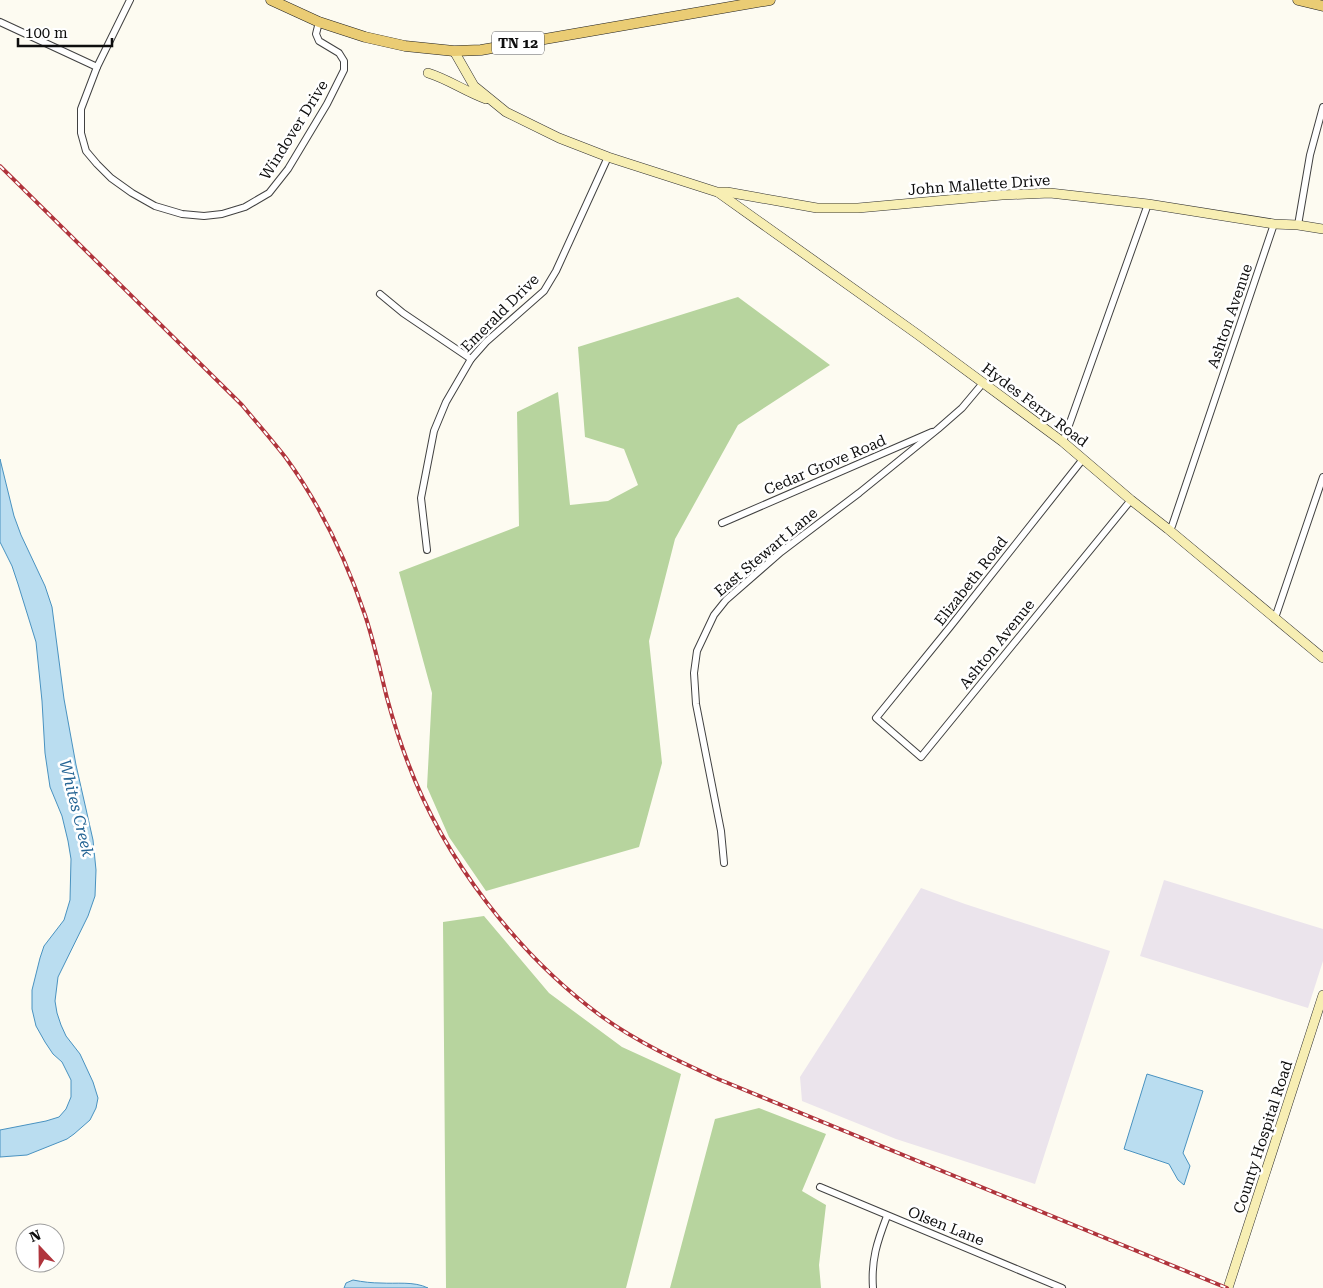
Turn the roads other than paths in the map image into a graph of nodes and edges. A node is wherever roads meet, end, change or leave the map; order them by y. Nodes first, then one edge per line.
1 (130, 0) edge
2 (271, 0) edge
3 (770, 0) edge
4 (1298, 0) edge
5 (1323, 6) edge
6 (0, 22) edge
7 (319, 22) junction
8 (454, 51) junction
9 (97, 68) junction
10 (428, 73) dead end
11 (493, 101) junction
12 (1323, 107) edge
13 (608, 157) junction
14 (717, 192) junction
15 (1148, 204) junction
16 (1274, 224) junction
17 (1298, 225) junction
18 (1323, 230) edge
19 (380, 294) dead end
20 (470, 359) junction
21 (983, 383) junction
22 (938, 429) junction
23 (1064, 442) junction
24 (1083, 459) junction
25 (1323, 477) edge
26 (1131, 500) junction
27 (722, 523) dead end
28 (1168, 529) junction
29 (427, 550) dead end
30 (1275, 618) junction
31 (1323, 658) edge
32 (877, 717) joint
33 (724, 864) dead end
34 (1323, 995) edge
35 (820, 1187) dead end
36 (887, 1216) junction
37 (873, 1288) edge
38 (1062, 1288) edge
39 (1228, 1288) edge

1 - 9 street, Windover Drive
2 - 7 main road, TN 12
3 - 8 main road, TN 12
4 - 5 main road
6 - 9 street
7 - 8 main road, TN 12
7 - 9 street, Windover Drive
8 - 11 street
10 - 11 street
11 - 13 street
12 - 17 street
13 - 14 street
13 - 20 street, Emerald Drive
14 - 15 street, John Mallette Drive
14 - 21 street, Hydes Ferry Road
15 - 16 street, John Mallette Drive
15 - 23 street
16 - 17 street, John Mallette Drive
16 - 28 street, Ashton Avenue
17 - 18 street, John Mallette Drive
19 - 20 street
20 - 29 street, Emerald Drive
21 - 22 street, East Stewart Lane
21 - 23 street, Hydes Ferry Road
22 - 27 street, Cedar Grove Road
22 - 33 street, East Stewart Lane
23 - 24 street, Hydes Ferry Road
24 - 26 street, Hydes Ferry Road
24 - 32 street, Elizabeth Road
25 - 30 street
26 - 28 street, Hydes Ferry Road
26 - 32 street, Ashton Avenue
28 - 30 street, Hydes Ferry Road
30 - 31 street, Hydes Ferry Road
34 - 39 street, County Hospital Road
35 - 36 street, Olsen Lane
36 - 37 street
36 - 38 street, Olsen Lane

